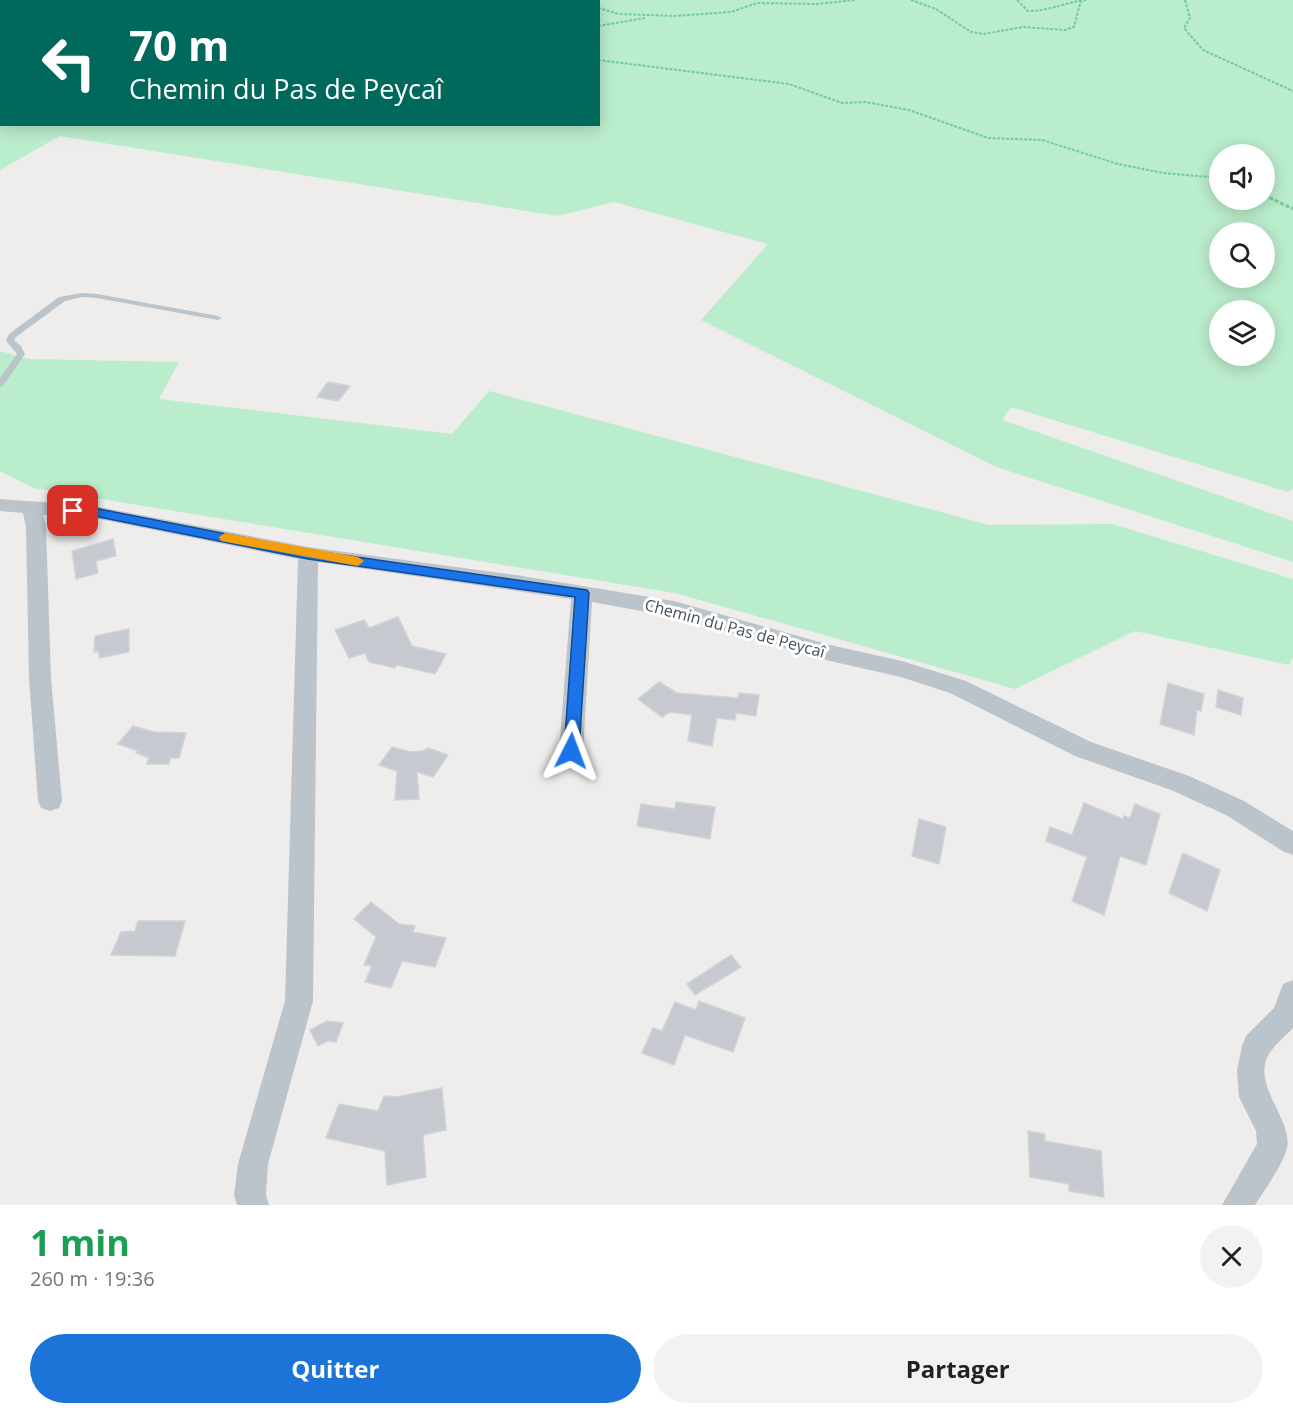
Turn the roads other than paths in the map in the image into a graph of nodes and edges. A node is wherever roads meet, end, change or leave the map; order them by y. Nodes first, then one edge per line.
1 (218, 318) dead end
2 (0, 384) edge
3 (0, 505) edge
4 (32, 509) junction
5 (308, 554) junction
6 (582, 593) junction
7 (571, 751) dead end
8 (50, 801) dead end
9 (1293, 844) edge
10 (1293, 993) edge
11 (253, 1205) edge
12 (1238, 1205) edge

1 - 2 lane
3 - 4 street, Chemin du Pas de Peycaî
4 - 5 street, Chemin du Pas de Peycaî
4 - 8 street
5 - 6 street, Chemin du Pas de Peycaî
5 - 11 street
6 - 7 street
6 - 9 street, Chemin du Pas de Peycaî
10 - 12 street

